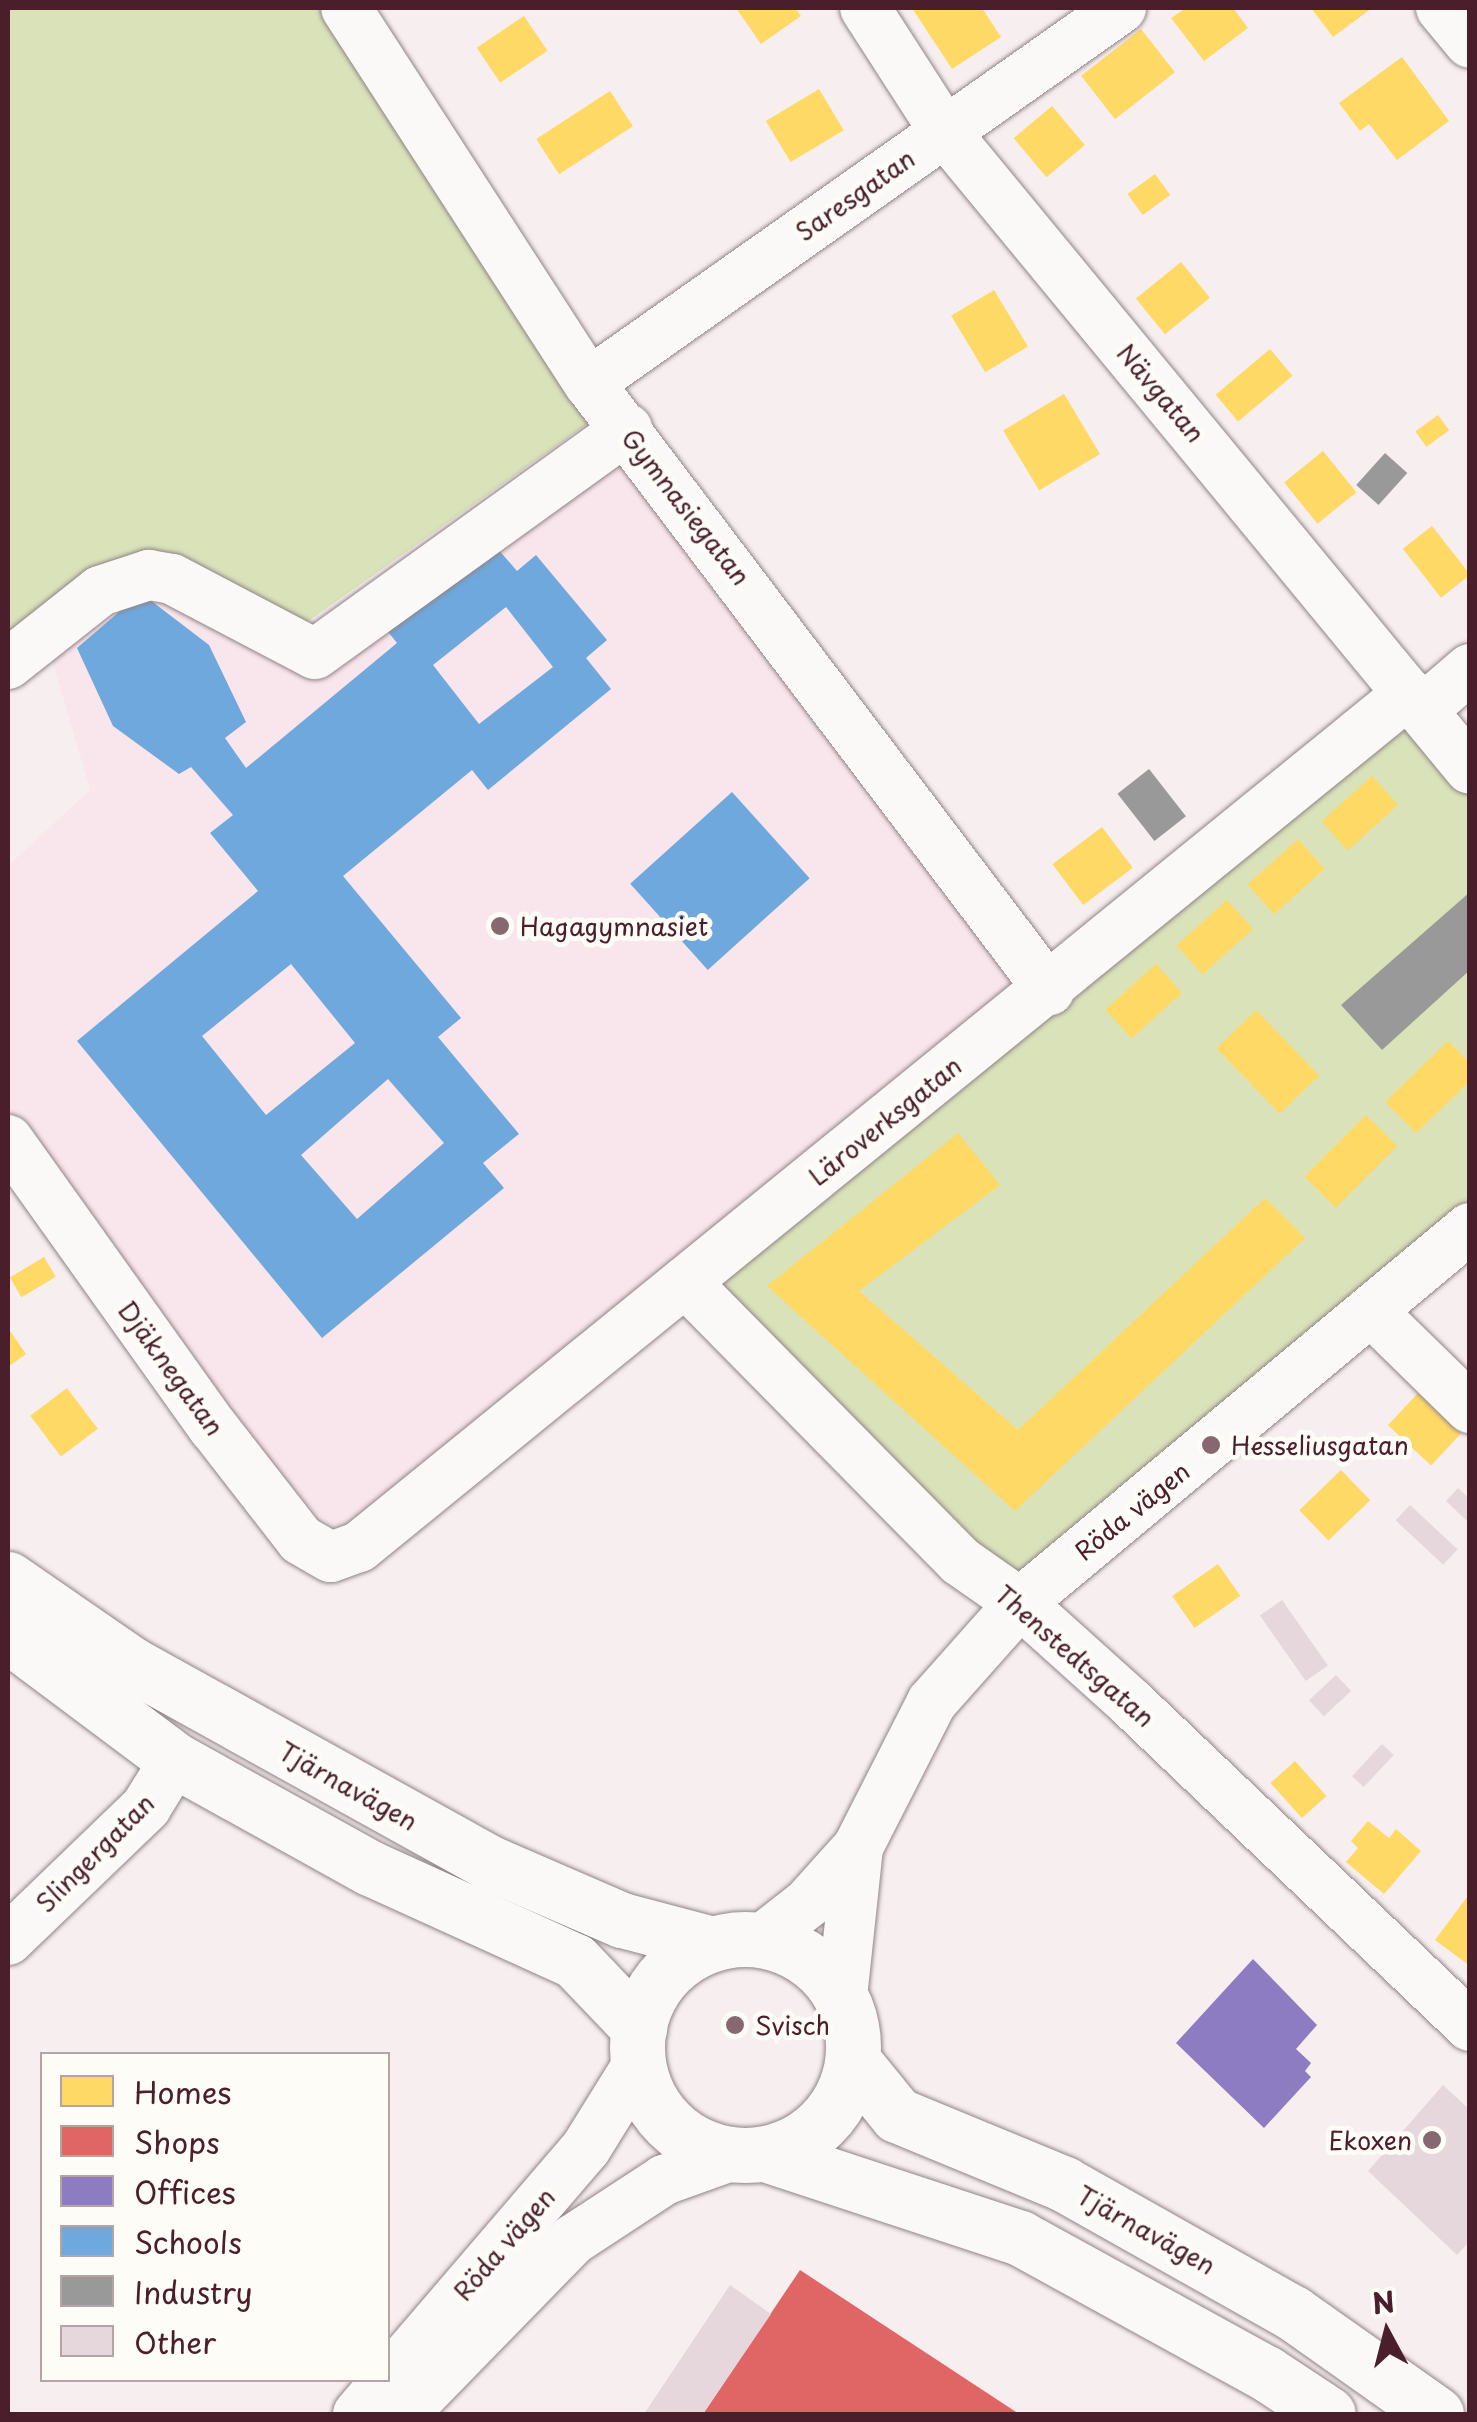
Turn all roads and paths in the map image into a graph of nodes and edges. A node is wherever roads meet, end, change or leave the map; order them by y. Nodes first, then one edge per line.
1 (346, 8) edge
2 (866, 8) edge
3 (1121, 8) edge
4 (1441, 8) edge
5 (1470, 43) edge
6 (945, 132) junction
7 (589, 383) junction
8 (627, 429) junction
9 (8, 664) edge
10 (1470, 669) edge
11 (1416, 701) junction
12 (1470, 769) edge
13 (1050, 990) junction
14 (8, 1140) edge
15 (1470, 1228) edge
16 (684, 1282) junction
17 (1373, 1312) junction
18 (1470, 1408) edge
19 (359, 1547) joint
20 (8, 1579) edge
21 (1020, 1603) junction
22 (8, 1635) edge
23 (176, 1760) junction
24 (858, 1847) junction
25 (8, 1940) edge
26 (737, 1942) junction
27 (842, 1997) junction
28 (1470, 2026) edge
29 (638, 2046) junction
30 (854, 2061) junction
31 (749, 2154) junction
32 (390, 2377) edge
33 (385, 2382) edge
34 (358, 2414) edge
35 (404, 2414) edge
36 (1328, 2414) edge
37 (1436, 2414) edge

1 - 7 street, Gymnasiegatan
2 - 6 street, Nävgatan
3 - 6 street, Saresgatan
4 - 5 street
6 - 7 street, Saresgatan
6 - 11 street, Nävgatan
7 - 8 street, Gymnasiegatan
8 - 9 street
8 - 13 street, Gymnasiegatan
10 - 11 street, Läroverksgatan
11 - 12 street, Nävgatan
11 - 13 street, Läroverksgatan
13 - 16 street, Läroverksgatan
14 - 19 street, Djäknegatan
15 - 17 street, Röda vägen
16 - 19 street, Läroverksgatan
16 - 21 street, Thenstedtsgatan
17 - 18 street
17 - 21 street, Röda vägen
20 - 26 highway, Tjärnavägen
21 - 24 street, Röda vägen
21 - 28 street, Thenstedtsgatan
22 - 23 highway
23 - 25 street, Slingergatan
23 - 29 highway
24 - 26 street, Röda vägen
24 - 27 street, Röda vägen
26 - 27 highway
26 - 29 highway
27 - 30 highway
29 - 31 highway
29 - 32 street, Röda vägen
30 - 31 highway
30 - 37 highway, Tjärnavägen
31 - 35 street, Röda vägen
31 - 36 highway
33 - 34 street, Röda vägen

